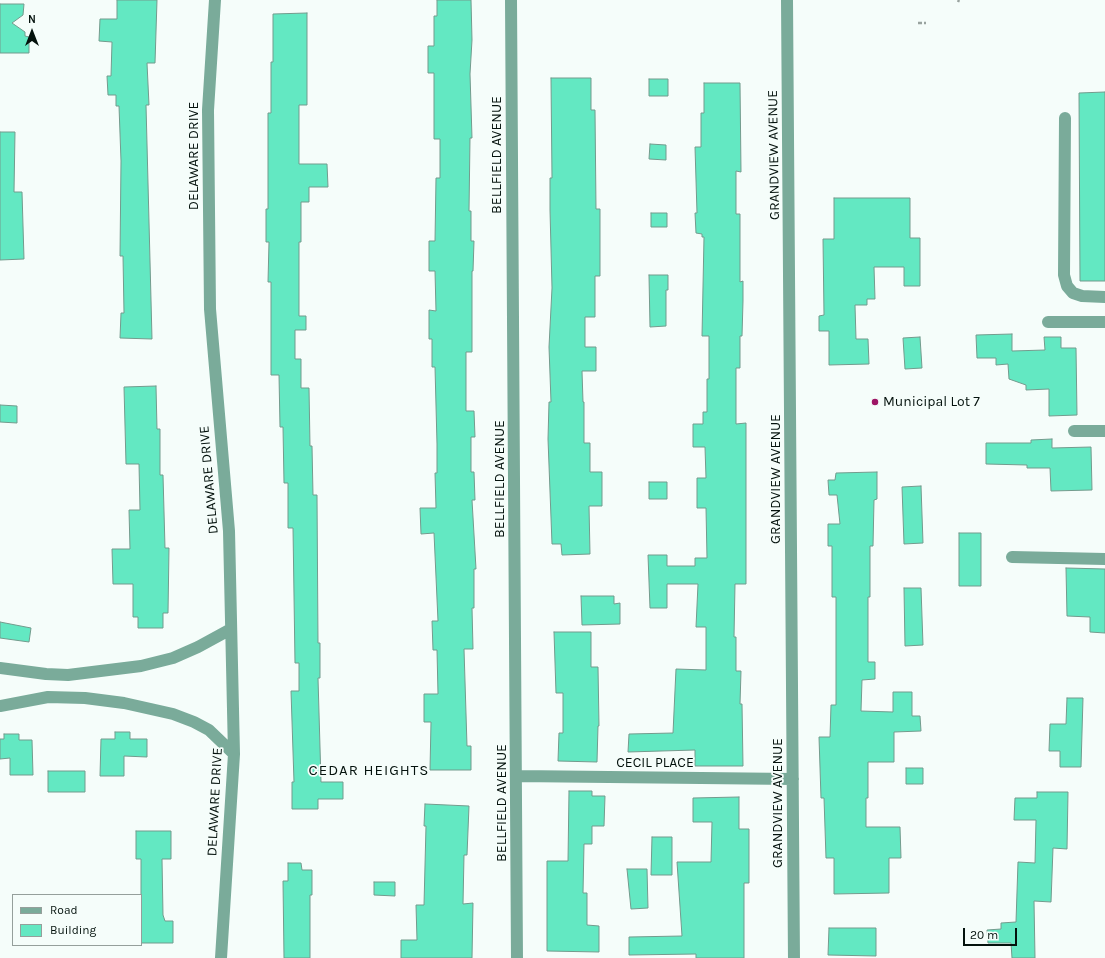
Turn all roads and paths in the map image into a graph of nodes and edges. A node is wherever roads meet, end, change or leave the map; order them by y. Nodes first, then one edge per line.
1 (215, 0) edge
2 (511, 0) edge
3 (787, 0) edge
4 (918, 23) dead end
5 (926, 23) dead end
6 (1066, 118) dead end
7 (1105, 297) edge
8 (1048, 322) dead end
9 (1105, 322) edge
10 (1074, 431) dead end
11 (1105, 431) edge
12 (1012, 557) dead end
13 (1105, 559) edge
14 (231, 629) junction
15 (0, 668) edge
16 (0, 706) edge
17 (234, 754) junction
18 (517, 776) junction
19 (793, 778) junction
20 (221, 958) edge
21 (517, 958) edge
22 (794, 958) edge

1 - 14 street, DELAWARE DRIVE
2 - 18 street, BELLFIELD AVENUE
3 - 19 street, GRANDVIEW AVENUE
4 - 5 path
6 - 7 street
8 - 9 street
10 - 11 street
12 - 13 street
14 - 15 street
14 - 17 street, DELAWARE DRIVE
16 - 17 street
17 - 20 street, DELAWARE DRIVE
18 - 19 street, CECIL PLACE
18 - 21 street, BELLFIELD AVENUE
19 - 22 street, GRANDVIEW AVENUE

